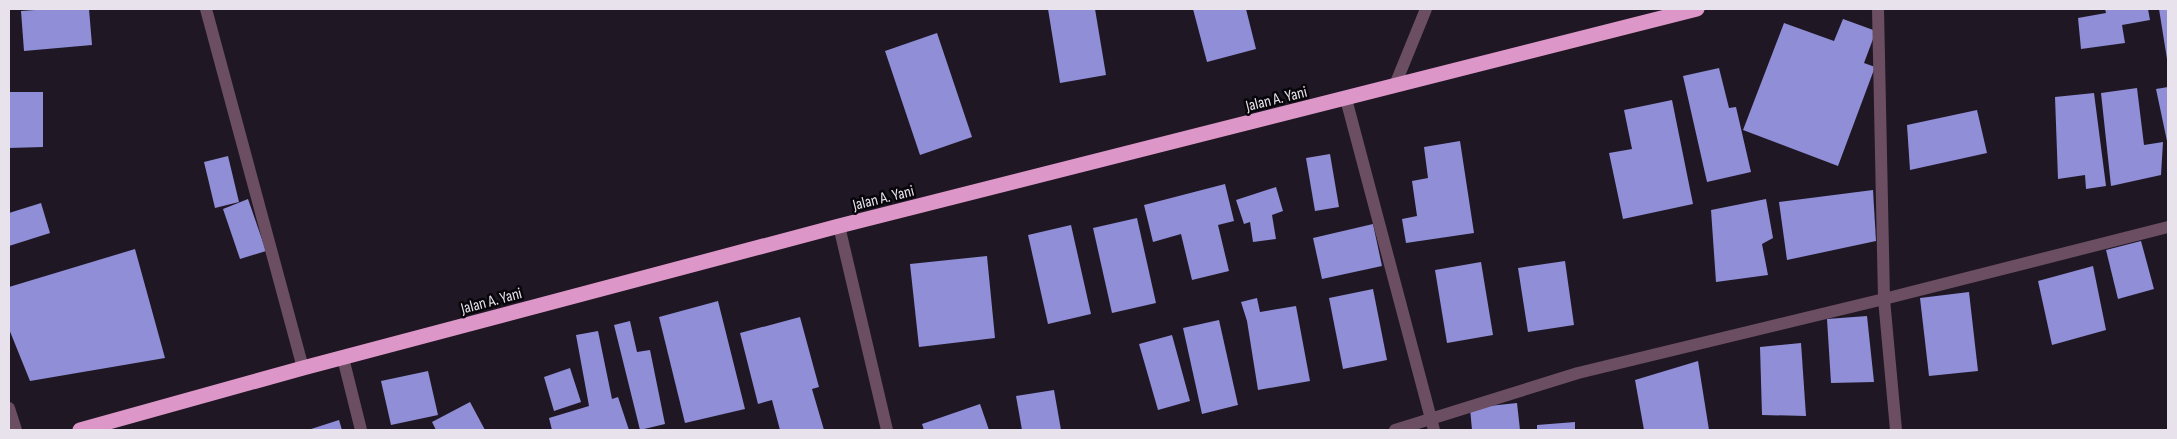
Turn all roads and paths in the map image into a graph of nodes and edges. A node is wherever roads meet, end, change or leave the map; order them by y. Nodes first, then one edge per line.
1 (206, 9) edge
2 (1426, 9) edge
3 (1697, 9) edge
4 (1878, 9) edge
5 (1395, 84) junction
6 (1346, 98) junction
7 (839, 226) junction
8 (2168, 227) edge
9 (1884, 299) junction
10 (342, 358) junction
11 (303, 368) junction
12 (9, 408) edge
13 (1433, 424) edge
14 (16, 430) edge
15 (80, 430) edge
16 (361, 430) edge
17 (886, 430) edge
18 (1395, 430) edge
19 (1896, 430) edge

1 - 11 street
2 - 5 street
3 - 5 highway, Jalan A. Yani
4 - 9 street
5 - 6 highway, Jalan A. Yani
6 - 7 highway, Jalan A. Yani
6 - 13 street
7 - 10 highway, Jalan A. Yani
7 - 17 street
8 - 9 street
9 - 13 street
9 - 19 street
10 - 11 highway, Jalan A. Yani
10 - 16 street
11 - 15 highway, Jalan A. Yani
12 - 14 street
13 - 18 street

